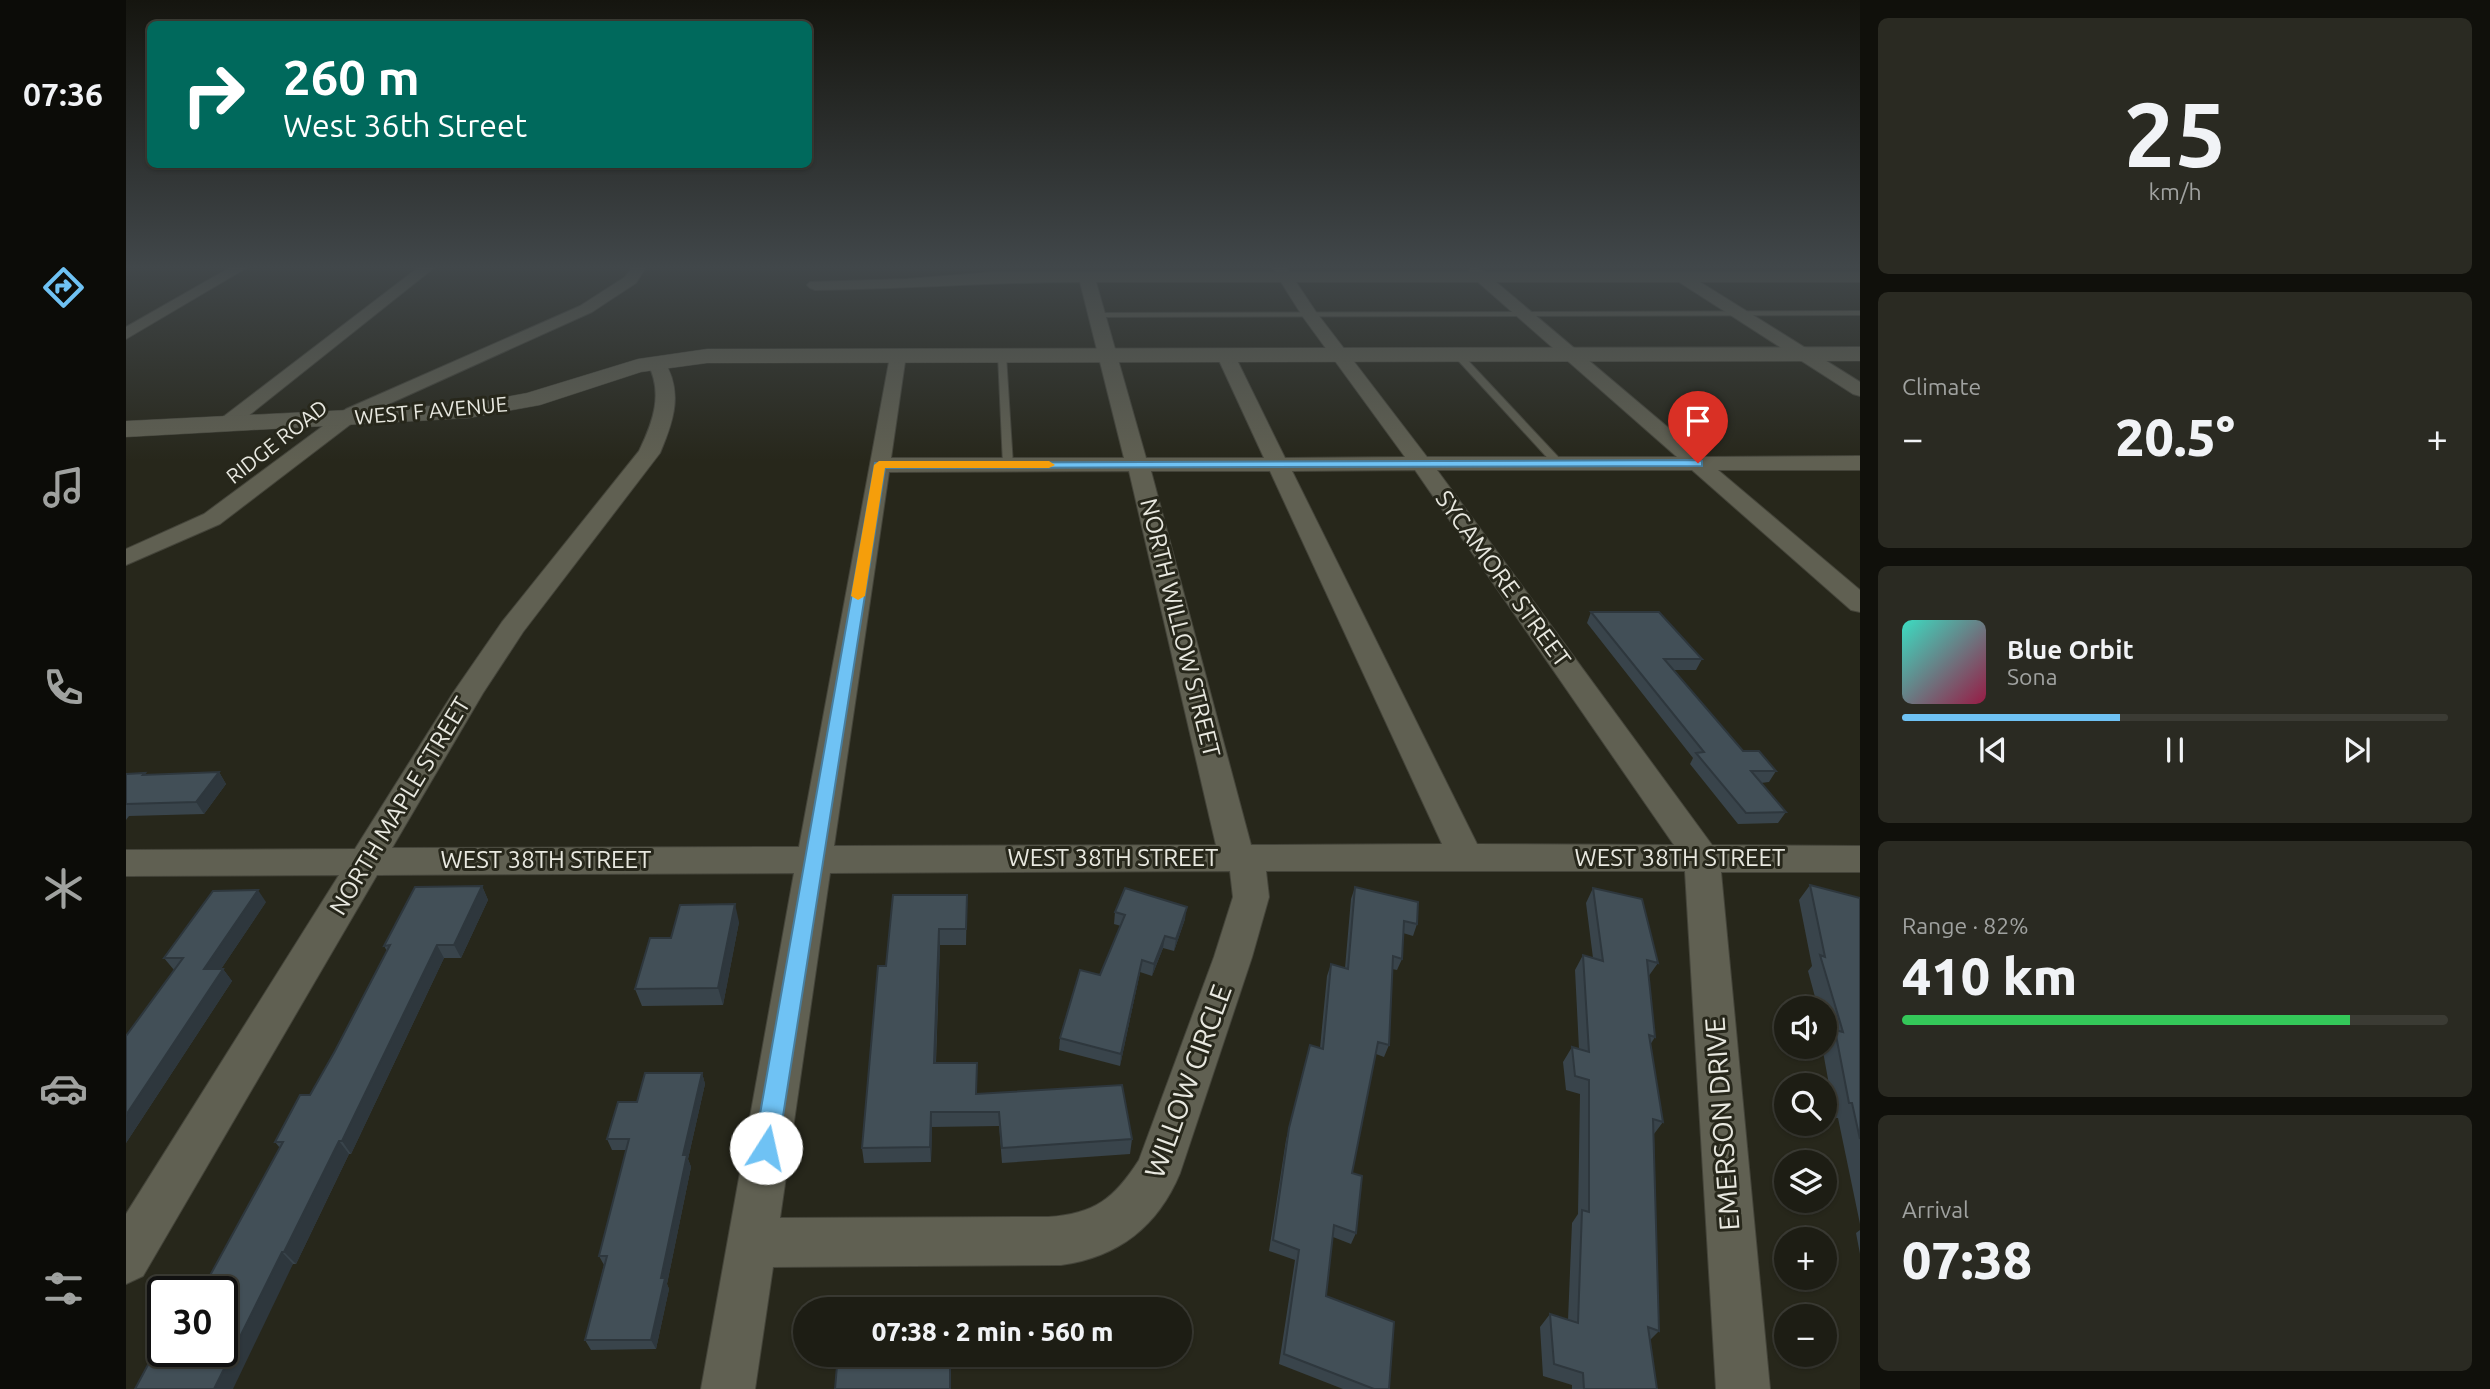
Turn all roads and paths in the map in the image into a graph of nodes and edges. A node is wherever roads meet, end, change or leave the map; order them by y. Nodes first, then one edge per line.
1 (345, 332) edge
2 (534, 332) edge
3 (1103, 332) edge
4 (1322, 332) edge
5 (1544, 332) edge
6 (1768, 332) edge
7 (1224, 354) junction
8 (1338, 354) junction
9 (1457, 354) junction
10 (1569, 354) junction
11 (1804, 354) junction
12 (1860, 354) edge
13 (897, 355) junction
14 (1002, 355) junction
15 (1109, 355) junction
16 (656, 362) junction
17 (1860, 390) edge
18 (345, 419) junction
19 (226, 424) junction
20 (126, 429) edge
21 (1558, 463) junction
22 (1698, 463) junction
23 (1860, 463) edge
24 (1278, 464) junction
25 (1421, 464) junction
26 (879, 465) junction
27 (1008, 465) junction
28 (1139, 466) junction
29 (126, 558) edge
30 (1860, 604) edge
31 (1242, 857) junction
32 (1466, 857) junction
33 (1702, 858) junction
34 (815, 859) junction
35 (1860, 859) edge
36 (367, 861) junction
37 (126, 863) edge
38 (752, 1242) junction
39 (126, 1259) edge
40 (728, 1389) edge
41 (1743, 1389) edge

1 - 19 street
2 - 18 street, RIDGE ROAD
3 - 15 street, NORTH WILLOW STREET
4 - 8 street, SYCAMORE STREET
5 - 10 street
6 - 11 street
7 - 8 street, WEST F AVENUE
7 - 15 street, WEST F AVENUE
7 - 24 street
8 - 9 street, WEST F AVENUE
8 - 25 street, SYCAMORE STREET
9 - 10 street, WEST F AVENUE
9 - 21 lane
10 - 11 street, WEST F AVENUE
10 - 22 street
11 - 12 street, WEST F AVENUE
11 - 17 street
13 - 14 street, WEST F AVENUE
13 - 16 street, WEST F AVENUE
13 - 26 street
14 - 15 street, WEST F AVENUE
14 - 27 lane
15 - 28 street, NORTH WILLOW STREET
16 - 18 street, WEST F AVENUE
16 - 36 street, NORTH MAPLE STREET
18 - 19 street, WEST F AVENUE
18 - 29 street, RIDGE ROAD
19 - 20 street, WEST F AVENUE
21 - 22 street
21 - 25 street
22 - 23 street
22 - 30 street
24 - 25 street
24 - 28 street
24 - 32 street
25 - 33 street, SYCAMORE STREET
26 - 27 street
26 - 34 street
27 - 28 street
28 - 31 street, NORTH WILLOW STREET
31 - 32 street, WEST 38TH STREET
31 - 34 street, WEST 38TH STREET
31 - 38 street, WILLOW CIRCLE
32 - 33 street, WEST 38TH STREET
33 - 35 street, WEST 38TH STREET
33 - 41 street, EMERSON DRIVE
34 - 36 street, WEST 38TH STREET
34 - 38 street
36 - 37 street, WEST 38TH STREET
36 - 39 street, NORTH MAPLE STREET
38 - 40 street

